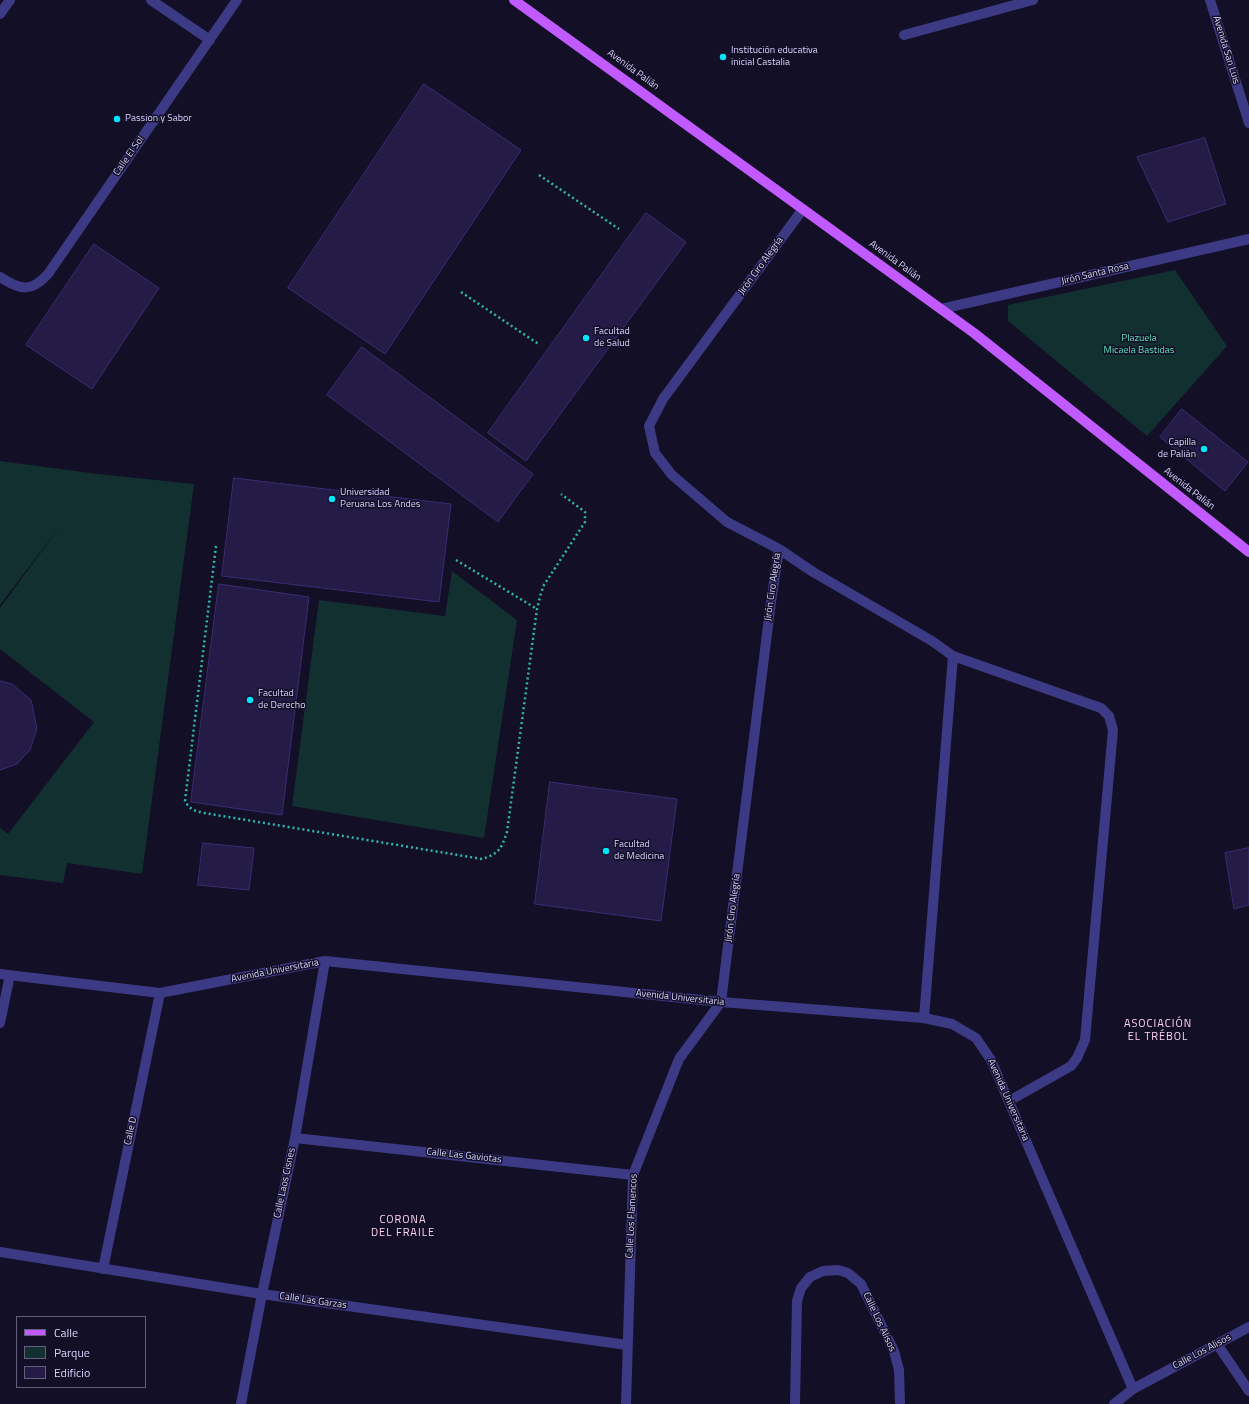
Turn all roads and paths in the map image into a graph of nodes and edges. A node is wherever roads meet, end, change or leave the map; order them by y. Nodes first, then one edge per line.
1 (10, 0) edge
2 (151, 0) edge
3 (237, 0) edge
4 (1033, 0) edge
5 (1210, 0) edge
6 (516, 1) edge
7 (0, 14) edge
8 (904, 36) dead end
9 (210, 40) junction
10 (1249, 123) edge
11 (539, 175) dead end
12 (803, 209) junction
13 (619, 229) dead end
14 (1249, 239) edge
15 (0, 277) edge
16 (461, 292) dead end
17 (940, 309) junction
18 (540, 345) dead end
19 (561, 494) dead end
20 (216, 546) dead end
21 (779, 549) junction
22 (1249, 552) edge
23 (456, 560) dead end
24 (537, 610) junction
25 (953, 656) junction
26 (325, 961) junction
27 (5, 975) edge
28 (160, 993) junction
29 (721, 1002) junction
30 (924, 1018) junction
31 (0, 1023) edge
32 (1009, 1102) junction
33 (295, 1138) junction
34 (633, 1175) junction
35 (0, 1252) edge
36 (103, 1269) junction
37 (262, 1294) junction
38 (1249, 1327) edge
39 (1217, 1344) junction
40 (627, 1345) junction
41 (1133, 1388) junction
42 (1249, 1392) edge
43 (241, 1404) edge
44 (626, 1404) edge
45 (795, 1404) edge
46 (900, 1404) edge
47 (1114, 1404) edge

1 - 7 street
2 - 9 street
3 - 9 street, Calle El Sol
4 - 8 street
5 - 10 street, Avenida San Luis
6 - 12 main road, Avenida Palián
9 - 15 street, Calle El Sol
11 - 13 path
12 - 17 main road, Avenida Palián
12 - 21 street, Jirón Ciro Alegría
14 - 17 street, Jirón Santa Rosa
16 - 18 path
17 - 22 main road, Avenida Palián
19 - 24 path
20 - 24 path
21 - 25 street
21 - 29 street, Jirón Ciro Alegría
23 - 24 path
25 - 30 street
25 - 32 street
26 - 28 street, Avenida Universitaria
26 - 29 street, Avenida Universitaria
26 - 33 street, Calle Laos Cisnes
27 - 28 street, Avenida Universitaria
27 - 31 street
28 - 36 street, Calle D
29 - 30 street, Avenida Universitaria
29 - 34 street, Calle Los Flamencos
30 - 32 street, Avenida Universitaria
32 - 41 street, Avenida Universitaria
33 - 34 street, Calle Las Gaviotas
33 - 37 street, Calle Laos Cisnes
34 - 40 street, Calle Los Flamencos
35 - 36 street, Calle Las Garzas
36 - 37 street, Calle Las Garzas
37 - 40 street, Calle Las Garzas
37 - 43 street, Calle Laos Cisnes
38 - 39 street, Calle Los Alisos
39 - 41 street, Calle Los Alisos
39 - 42 street
40 - 44 street, Calle Los Flamencos
41 - 47 street, Calle Los Alisos
45 - 46 street, Calle Los Alisos

